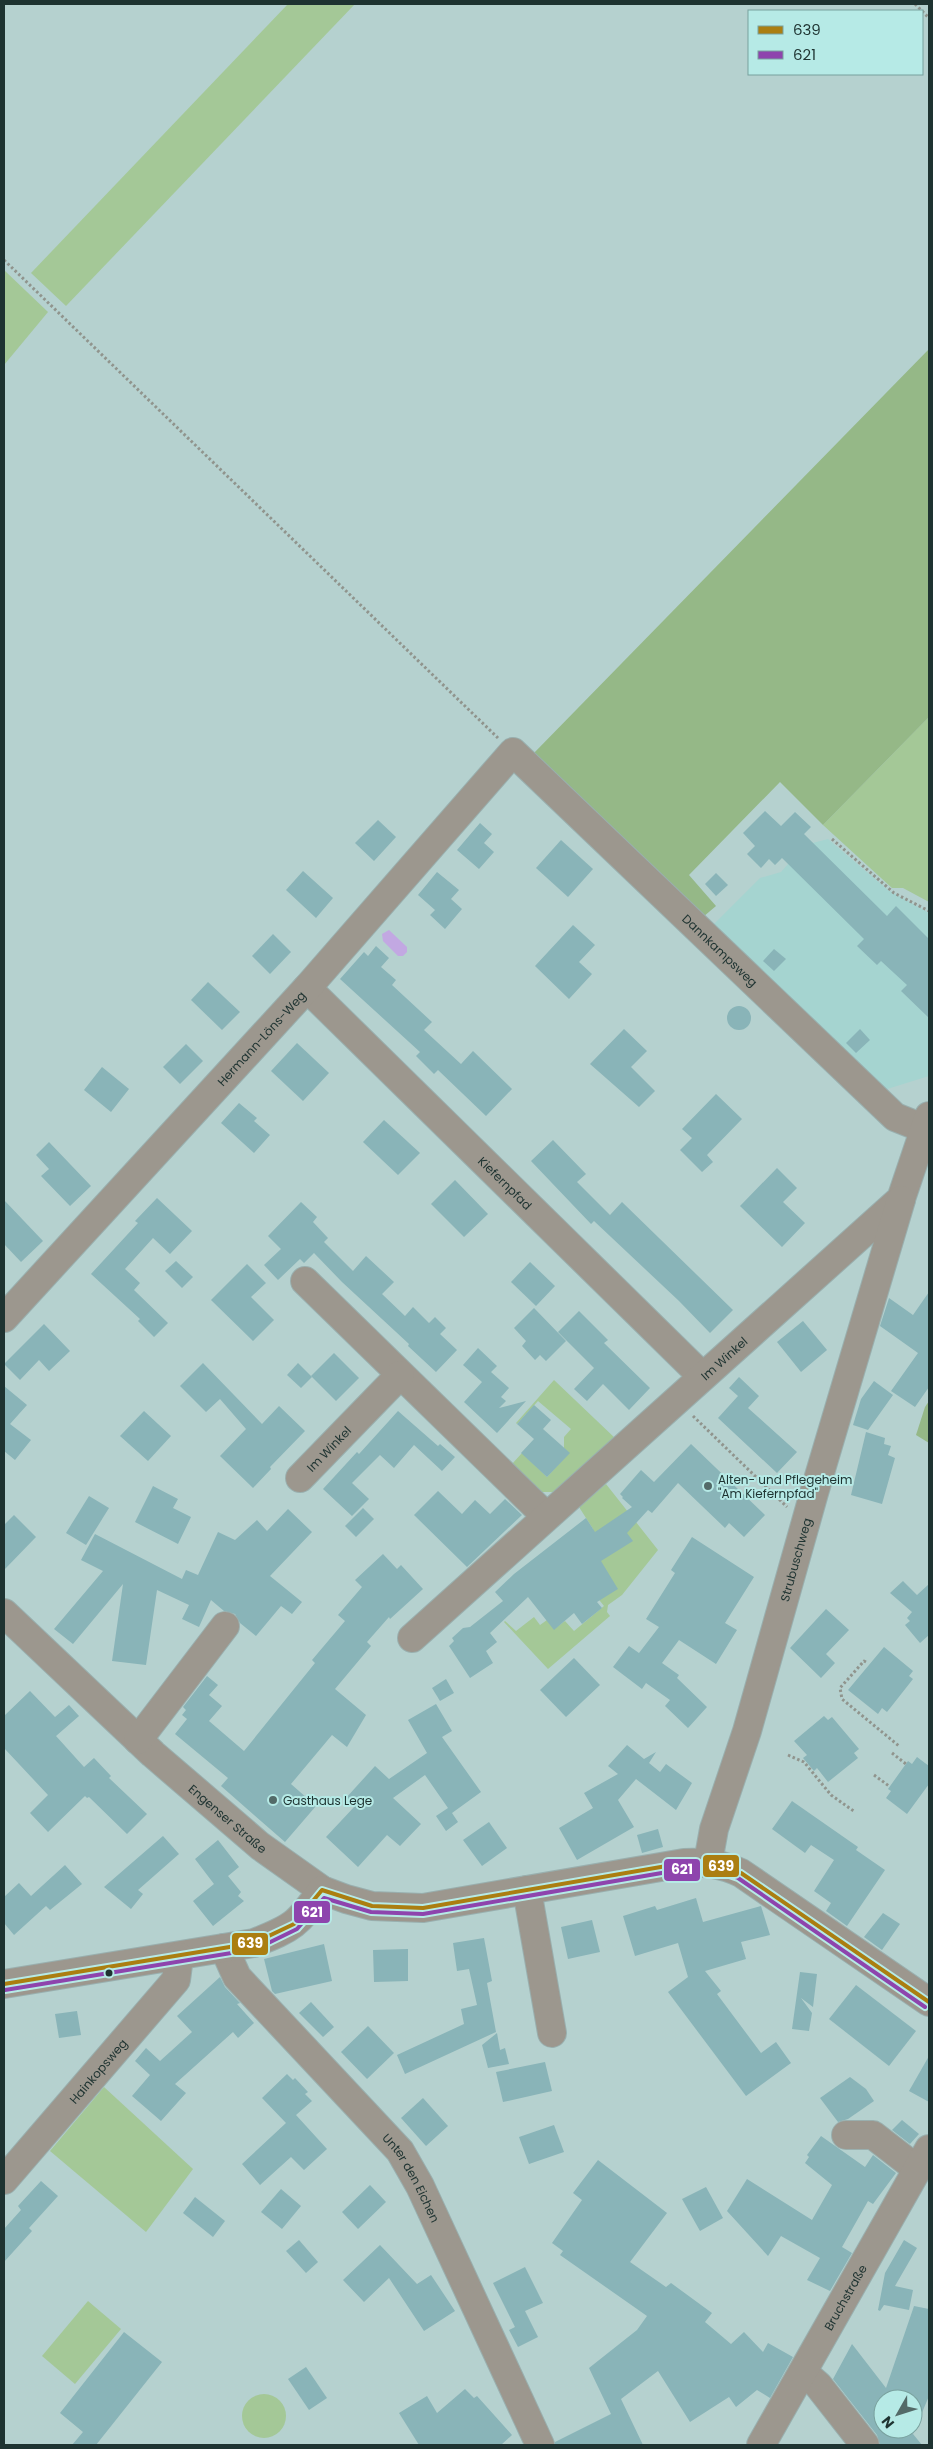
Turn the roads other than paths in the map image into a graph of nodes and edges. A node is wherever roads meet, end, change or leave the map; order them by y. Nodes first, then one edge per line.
1 (513, 752) joint
2 (307, 988) junction
3 (927, 1122) edge
4 (929, 1169) edge
5 (901, 1200) junction
6 (842, 1252) junction
7 (878, 1275) junction
8 (305, 1280) dead end
9 (4, 1318) edge
10 (400, 1375) junction
11 (702, 1376) junction
12 (300, 1478) dead end
13 (546, 1516) junction
14 (4, 1613) edge
15 (225, 1626) dead end
16 (412, 1638) dead end
17 (138, 1740) junction
18 (708, 1862) junction
19 (322, 1890) junction
20 (527, 1890) junction
21 (224, 1948) junction
22 (179, 1957) junction
23 (4, 1984) edge
24 (929, 2002) edge
25 (552, 2032) dead end
26 (846, 2135) dead end
27 (923, 2159) edge
28 (4, 2180) edge
29 (803, 2372) junction
30 (540, 2445) edge
31 (761, 2445) edge
32 (865, 2445) edge

1 - 2 street, Hermann-Löns-Weg
1 - 3 street, Dannkampsweg
2 - 9 street, Hermann-Löns-Weg
2 - 11 street, Kiefernpfad
3 - 5 street, Strubuschweg
4 - 5 street, Strubuschweg
5 - 6 street, Im Winkel
5 - 7 street, Strubuschweg
6 - 7 street
6 - 11 street, Im Winkel
7 - 18 street, Strubuschweg
8 - 10 street
10 - 12 street, Im Winkel
10 - 13 street
11 - 13 street, Im Winkel
13 - 16 street, Im Winkel
14 - 17 street, Engenser Straße
15 - 17 street
17 - 19 street, Engenser Straße
18 - 20 street, Engenser Straße
18 - 24 street, Engenser Straße
19 - 20 street, Engenser Straße
19 - 21 street
20 - 25 street
21 - 22 street
21 - 30 street, Unter den Eichen
22 - 23 street
22 - 28 street, Hainkopsweg
26 - 27 street
27 - 29 street, Bruchstraße
29 - 31 street, Bruchstraße
29 - 32 street

